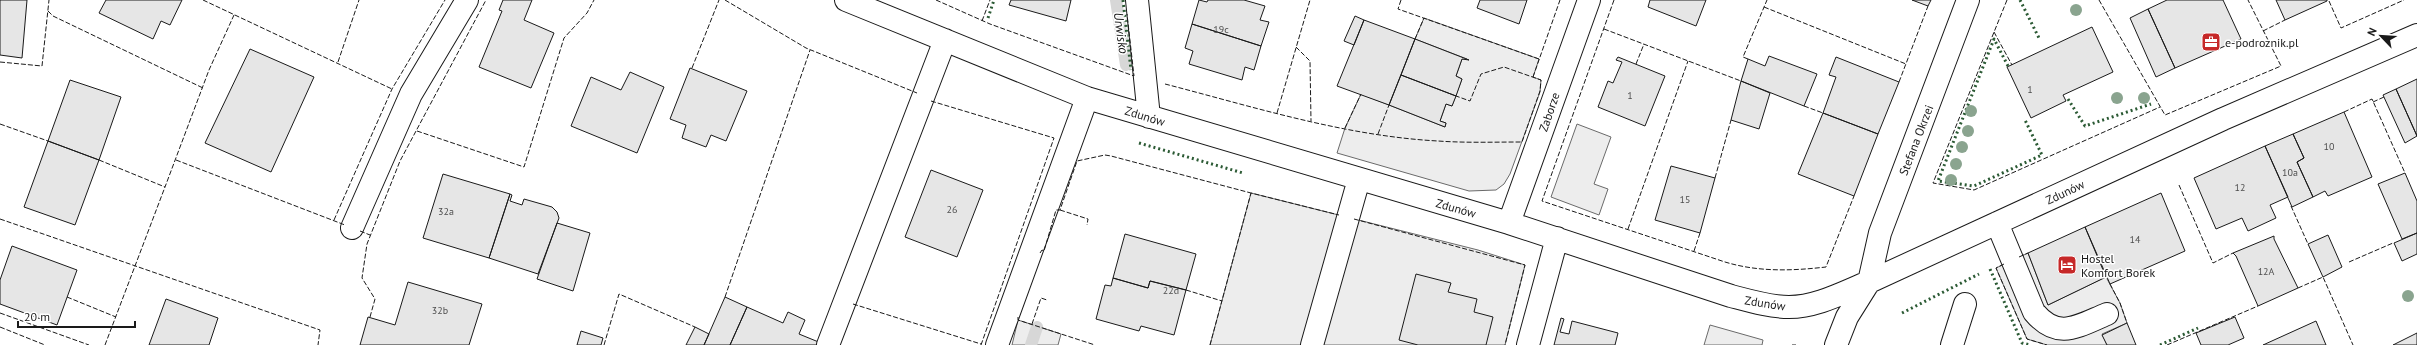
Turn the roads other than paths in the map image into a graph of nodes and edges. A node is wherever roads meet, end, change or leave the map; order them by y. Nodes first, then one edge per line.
1 (467, 0) edge
2 (846, 0) edge
3 (1137, 0) edge
4 (1589, 0) edge
5 (1968, 0) edge
6 (2417, 35) edge
7 (945, 40) junction
8 (1087, 98) junction
9 (1149, 117) junction
10 (1359, 179) junction
11 (1509, 223) junction
12 (1997, 223) junction
13 (352, 228) dead end
14 (1557, 238) junction
15 (1869, 282) junction
16 (1965, 304) dead end
17 (2107, 314) dead end
18 (828, 345) edge
19 (997, 345) edge
20 (1312, 345) edge
21 (1528, 345) edge
22 (1836, 345) edge
23 (1952, 345) edge

1 - 13 street
2 - 7 street, Zdunów
3 - 9 street
4 - 11 street, Zaborze
5 - 15 street, Stefana Okrzei
6 - 12 street, Zdunów
7 - 8 street, Zdunów
7 - 18 street
8 - 9 street, Zdunów
8 - 19 street
9 - 10 street, Zdunów
10 - 11 street, Zdunów
10 - 20 street
11 - 14 street, Zdunów
12 - 15 street, Zdunów
12 - 17 street
14 - 15 street, Zdunów
14 - 21 street
15 - 22 street, Stefana Okrzei
16 - 23 street

